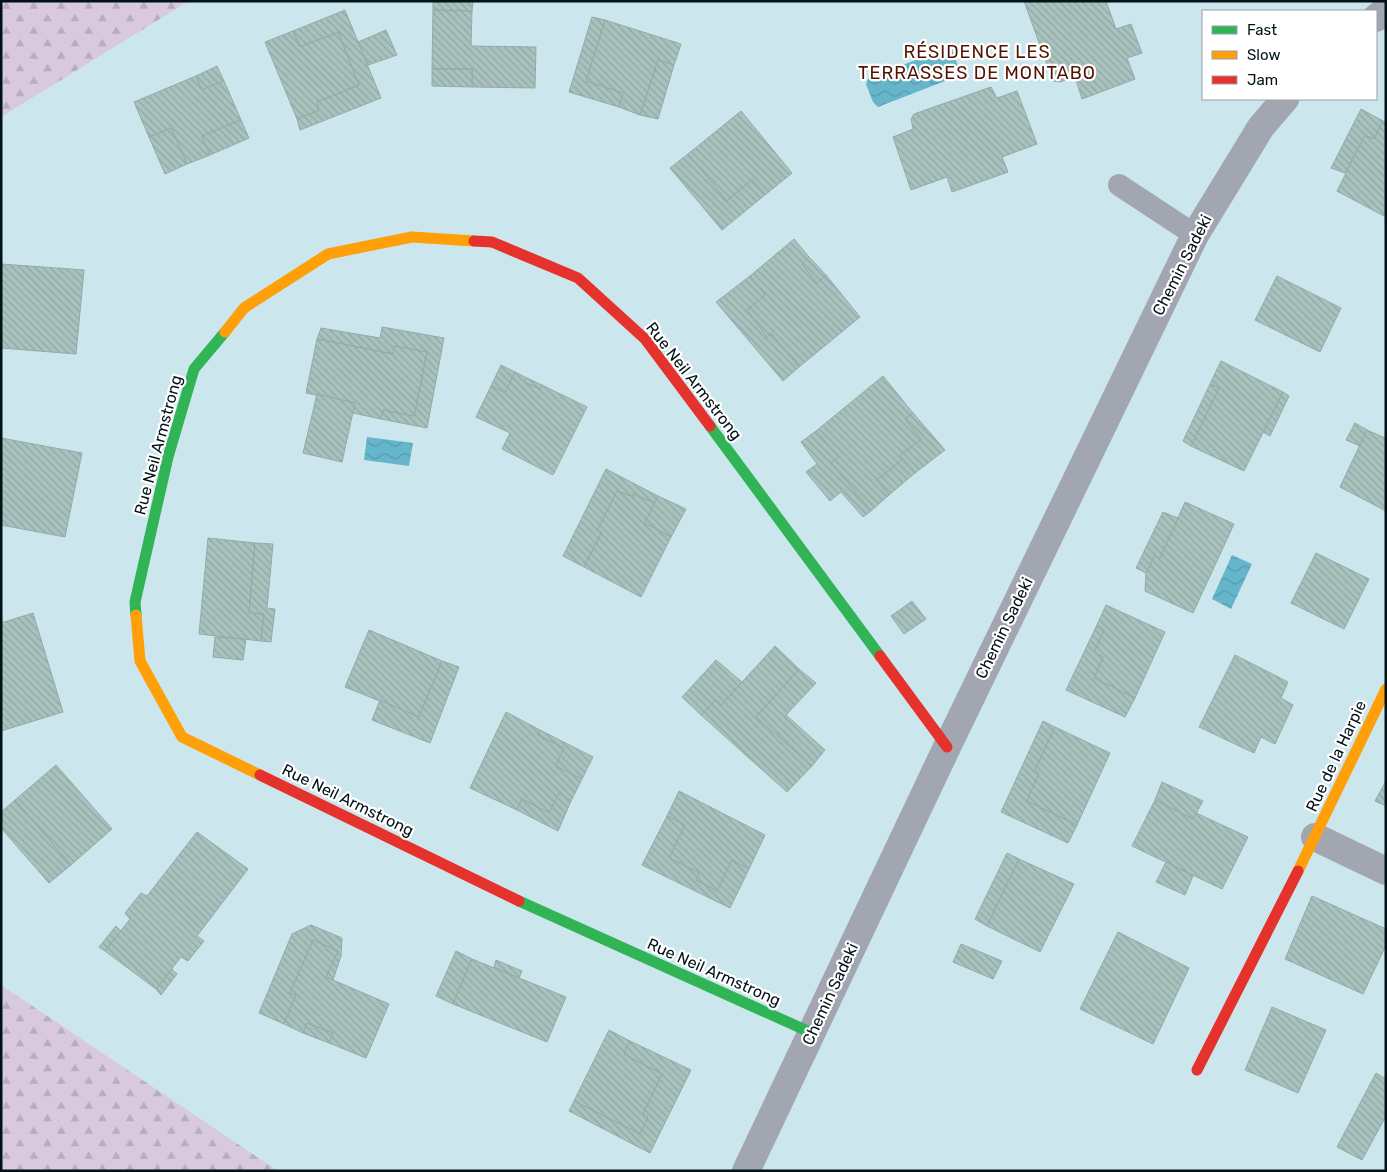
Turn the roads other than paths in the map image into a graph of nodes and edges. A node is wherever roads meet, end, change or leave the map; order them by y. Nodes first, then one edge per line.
1 (1284, 100) edge
2 (1119, 185) dead end
3 (1195, 235) junction
4 (1386, 688) edge
5 (947, 747) junction
6 (1315, 838) junction
7 (1386, 871) edge
8 (812, 1033) junction
9 (1197, 1070) dead end
10 (746, 1171) edge

1 - 3 street, Chemin Sadeki
2 - 3 lane
3 - 5 street, Chemin Sadeki
4 - 6 street, Rue de la Harpie
5 - 8 street, Chemin Sadeki
5 - 8 street, Rue Neil Armstrong
6 - 7 street
6 - 9 street, Rue de la Harpie
8 - 10 street, Chemin Sadeki

